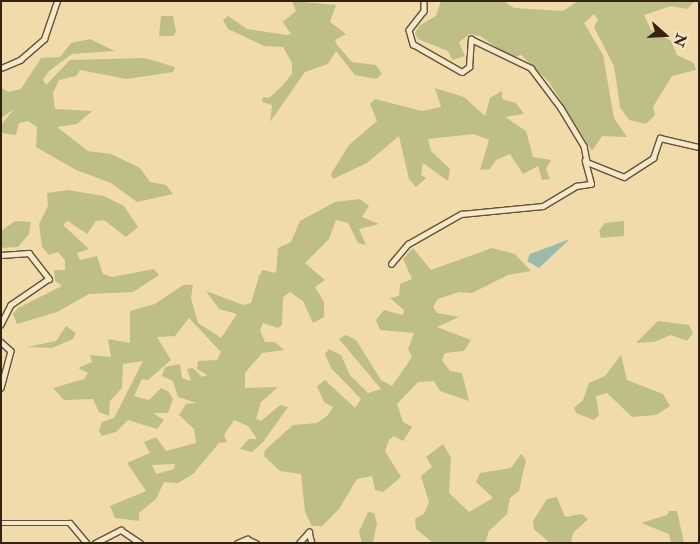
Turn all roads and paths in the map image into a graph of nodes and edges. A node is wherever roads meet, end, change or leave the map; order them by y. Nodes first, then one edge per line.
1 (57, 1) edge
2 (424, 1) edge
3 (1, 68) edge
4 (699, 147) edge
5 (585, 160) junction
6 (1, 255) edge
7 (391, 264) dead end
8 (1, 324) edge
9 (1, 342) edge
10 (1, 388) edge
11 (1, 522) edge
12 (135, 541) edge
13 (88, 543) edge
14 (95, 543) edge
15 (140, 543) edge
16 (237, 543) edge
17 (256, 543) edge
18 (299, 543) edge
19 (312, 543) edge

1 - 3 street
2 - 5 street
4 - 5 street
5 - 7 street
6 - 8 street
9 - 10 street
11 - 13 street
12 - 14 street
12 - 15 street
16 - 17 street
18 - 19 street

